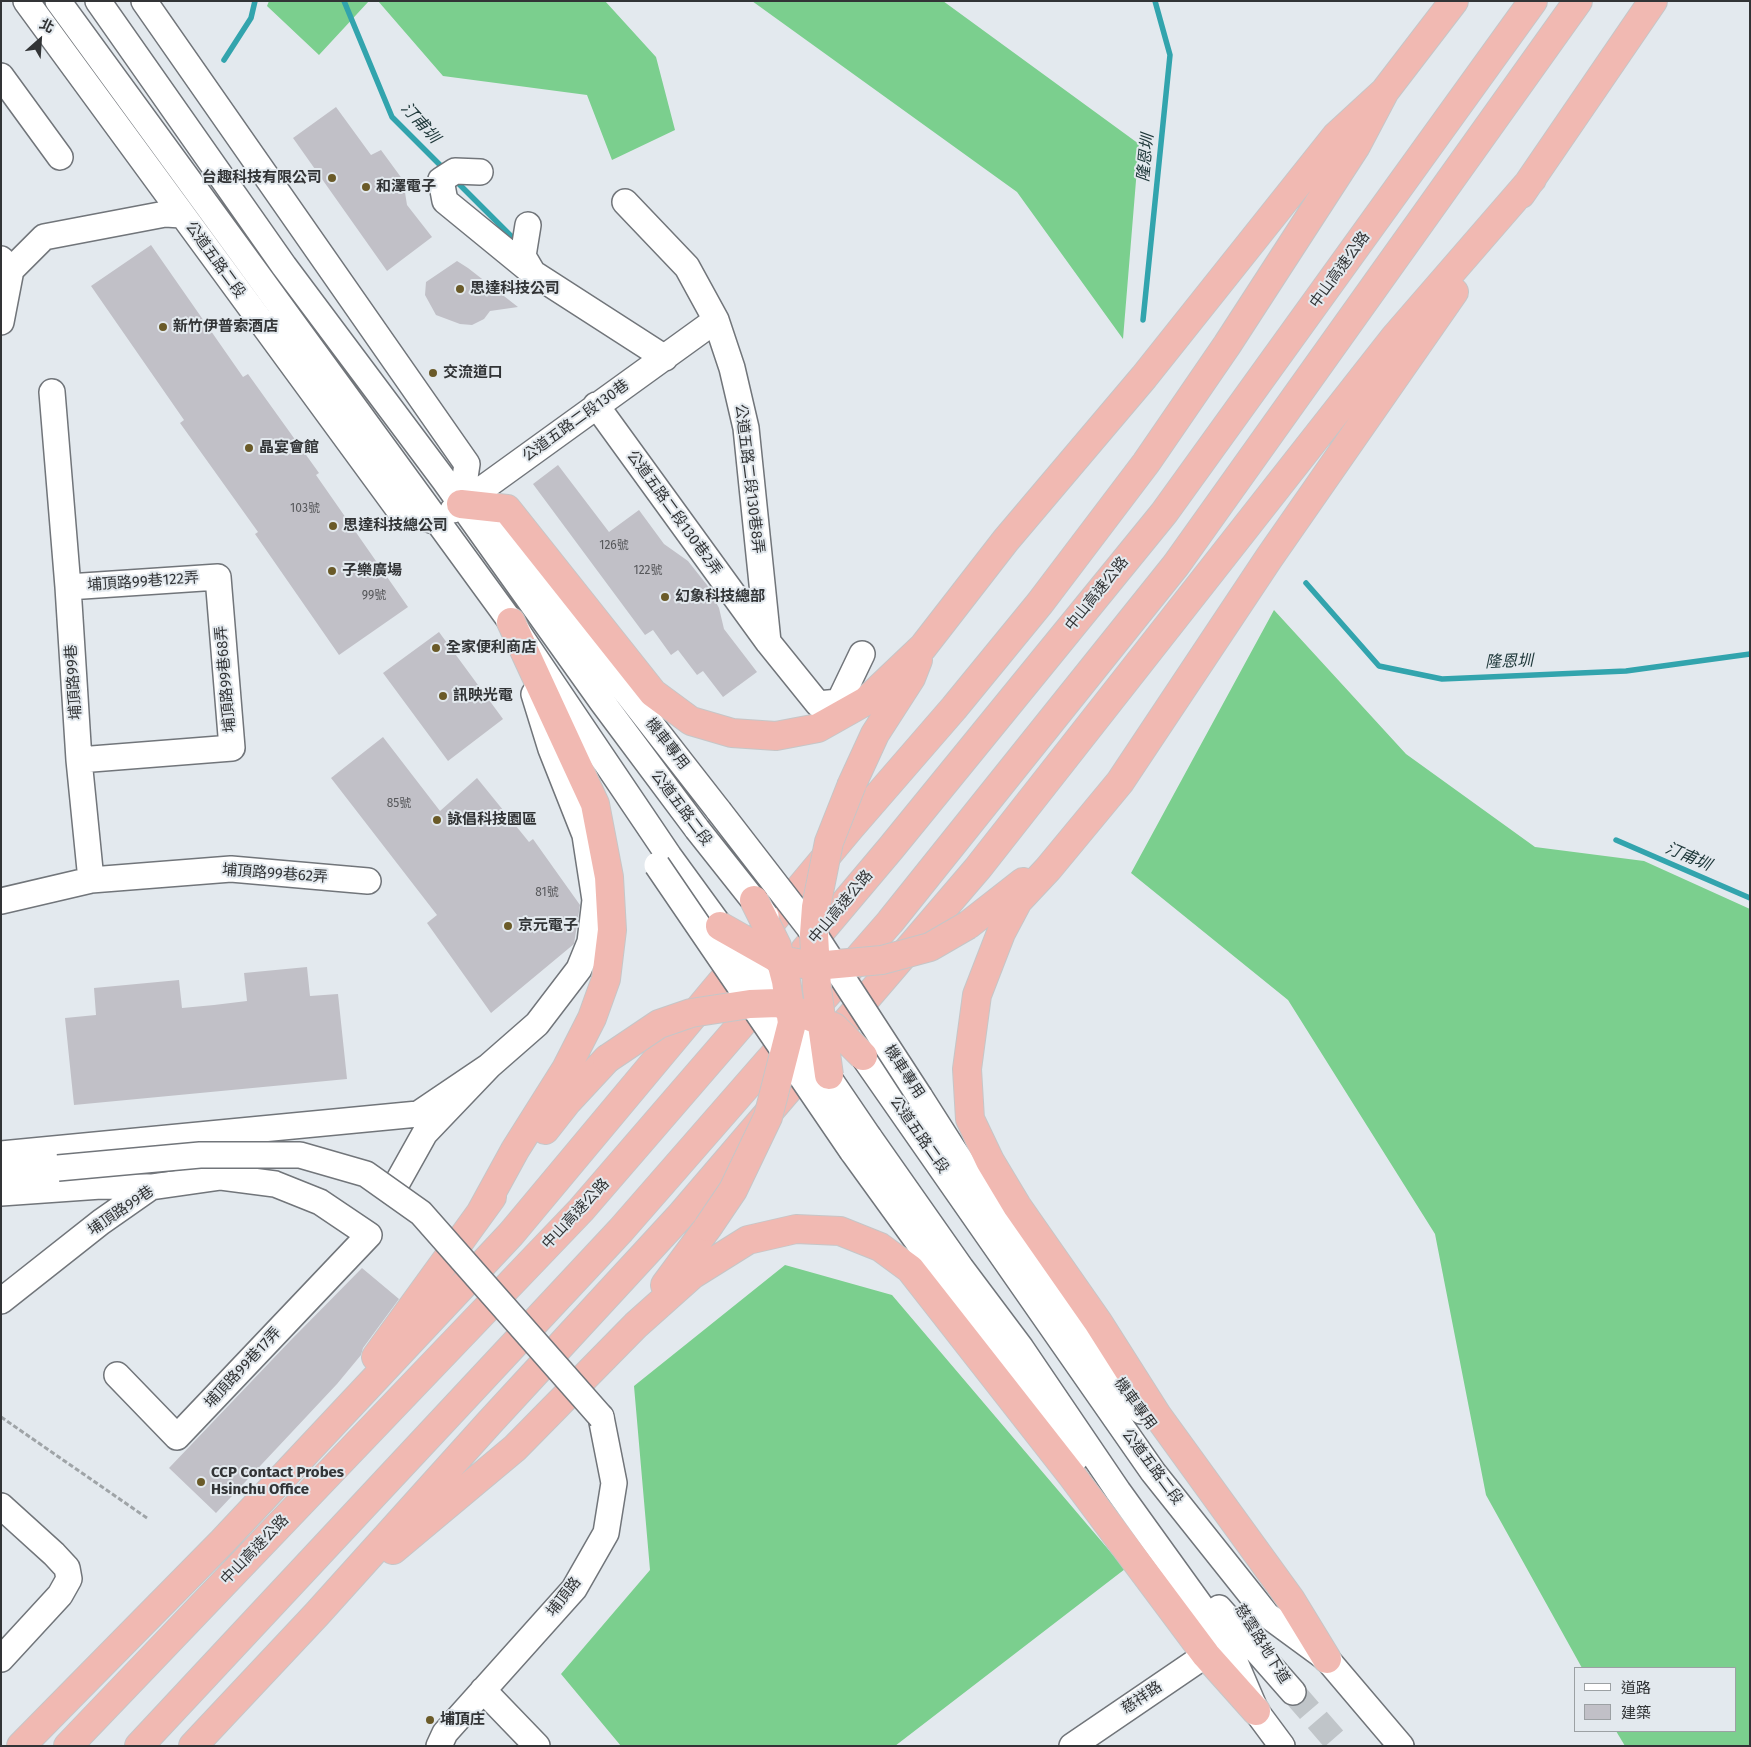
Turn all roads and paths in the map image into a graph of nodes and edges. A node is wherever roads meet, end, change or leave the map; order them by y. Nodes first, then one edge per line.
1 (26, 1) edge
2 (58, 1) edge
3 (98, 1) edge
4 (144, 1) edge
5 (1454, 1) edge
6 (1532, 1) edge
7 (1578, 1) edge
8 (1653, 1) edge
9 (1, 76) edge
10 (1385, 91) junction
11 (60, 157) dead end
12 (480, 172) dead end
13 (1532, 179) junction
14 (625, 202) dead end
15 (182, 215) junction
16 (528, 225) dead end
17 (6, 265) edge
18 (533, 273) junction
19 (716, 320) junction
20 (1, 322) edge
21 (665, 358) junction
22 (52, 392) dead end
23 (596, 406) junction
24 (461, 504) junction
25 (437, 522) junction
26 (218, 576) joint
27 (68, 587) junction
28 (511, 622) junction
29 (768, 642) junction
30 (923, 647) junction
31 (862, 654) dead end
32 (79, 760) junction
33 (1120, 782) junction
34 (663, 861) junction
35 (91, 880) junction
36 (368, 881) dead end
37 (754, 900) joint
38 (1, 901) edge
39 (720, 926) junction
40 (814, 934) junction
41 (809, 969) junction
42 (750, 1004) junction
43 (787, 1012) junction
44 (819, 1019) junction
45 (786, 1051) junction
46 (863, 1056) junction
47 (489, 1066) junction
48 (828, 1075) junction
49 (911, 1104) junction
50 (861, 1144) junction
51 (1, 1154) edge
52 (1, 1174) edge
53 (151, 1187) junction
54 (392, 1192) junction
55 (1, 1193) edge
56 (481, 1212) junction
57 (369, 1235) joint
58 (1, 1301) edge
59 (636, 1325) junction
60 (117, 1375) dead end
61 (1, 1417) edge
62 (1153, 1472) junction
63 (1118, 1491) junction
64 (1, 1506) edge
65 (147, 1518) dead end
66 (222, 1542) junction
67 (317, 1614) junction
68 (1209, 1652) junction
69 (1, 1659) edge
70 (1327, 1659) junction
71 (483, 1690) junction
72 (1256, 1710) junction
73 (21, 1746) edge
74 (68, 1746) edge
75 (140, 1746) edge
76 (192, 1746) edge
77 (439, 1746) edge
78 (538, 1746) edge
79 (1072, 1746) edge
80 (1282, 1746) edge
81 (1401, 1746) edge

1 - 15 street, 公道五路二段
2 - 25 street, 公道五路二段
3 - 24 street, 公道五路二段
4 - 24 street
5 - 10 highway
6 - 74 highway, 中山高速公路
7 - 75 highway
8 - 13 highway
9 - 11 street
10 - 30 highway
10 - 66 highway
12 - 18 street
13 - 33 highway
13 - 67 highway
14 - 19 street, 公道五路二段130巷8弄
15 - 17 street
15 - 25 street, 公道五路二段
16 - 18 street
17 - 20 street
18 - 21 street
19 - 21 street, 公道五路二段130巷
19 - 29 street, 公道五路二段130巷8弄
21 - 23 street, 公道五路二段130巷
22 - 27 street, 埔頂路99巷
23 - 24 street, 公道五路二段130巷
23 - 29 street, 公道五路二段130巷2弄
24 - 25 street, 公道五路二段130巷
24 - 30 highway
24 - 37 street, 公道五路二段, bridge
24 - 40 street, 機車專用, bridge
25 - 28 street, 公道五路二段
26 - 27 street, 埔頂路99巷122弄
26 - 32 street, 埔頂路99巷68弄
27 - 32 street, 埔頂路99巷
28 - 34 street
28 - 47 street
28 - 56 highway
29 - 31 street, 公道五路二段130巷2弄
30 - 40 highway, bridge
32 - 35 street, 埔頂路99巷
33 - 41 highway, bridge
33 - 70 highway
34 - 39 street
34 - 42 street, bridge
35 - 36 street, 埔頂路99巷62弄
35 - 38 street
37 - 41 highway, bridge
39 - 41 highway, bridge
39 - 43 street, bridge
40 - 41 highway, bridge
41 - 43 highway, bridge
41 - 44 highway, bridge
41 - 46 street, 公道五路二段, bridge
41 - 49 street, 機車專用, bridge
42 - 43 highway, bridge
42 - 45 street, bridge
42 - 56 highway, bridge
43 - 44 highway, bridge
43 - 45 highway, bridge
43 - 48 street, bridge
44 - 46 highway, bridge
44 - 48 highway, bridge
45 - 50 street, bridge
45 - 59 highway, bridge
46 - 49 street, 公道五路二段
47 - 51 street
47 - 54 street
48 - 50 street, bridge
49 - 62 street, 公道五路二段
49 - 70 street, 機車專用
50 - 63 street
50 - 68 street
52 - 54 street, bridge
53 - 55 street
53 - 57 street, 埔頂路99巷
53 - 58 street, 埔頂路99巷
54 - 71 street, 埔頂路, bridge
56 - 66 highway
57 - 60 street, 埔頂路99巷17弄
59 - 67 highway
59 - 68 highway
61 - 65 path
62 - 63 street, 慈雲路地下道
62 - 70 street, 公道五路二段
63 - 72 street
64 - 69 street
66 - 73 highway
67 - 76 highway
68 - 72 highway
68 - 79 street, 慈祥路
70 - 81 street, 公道五路二段
71 - 77 street, 埔頂路
71 - 78 street
72 - 80 street

